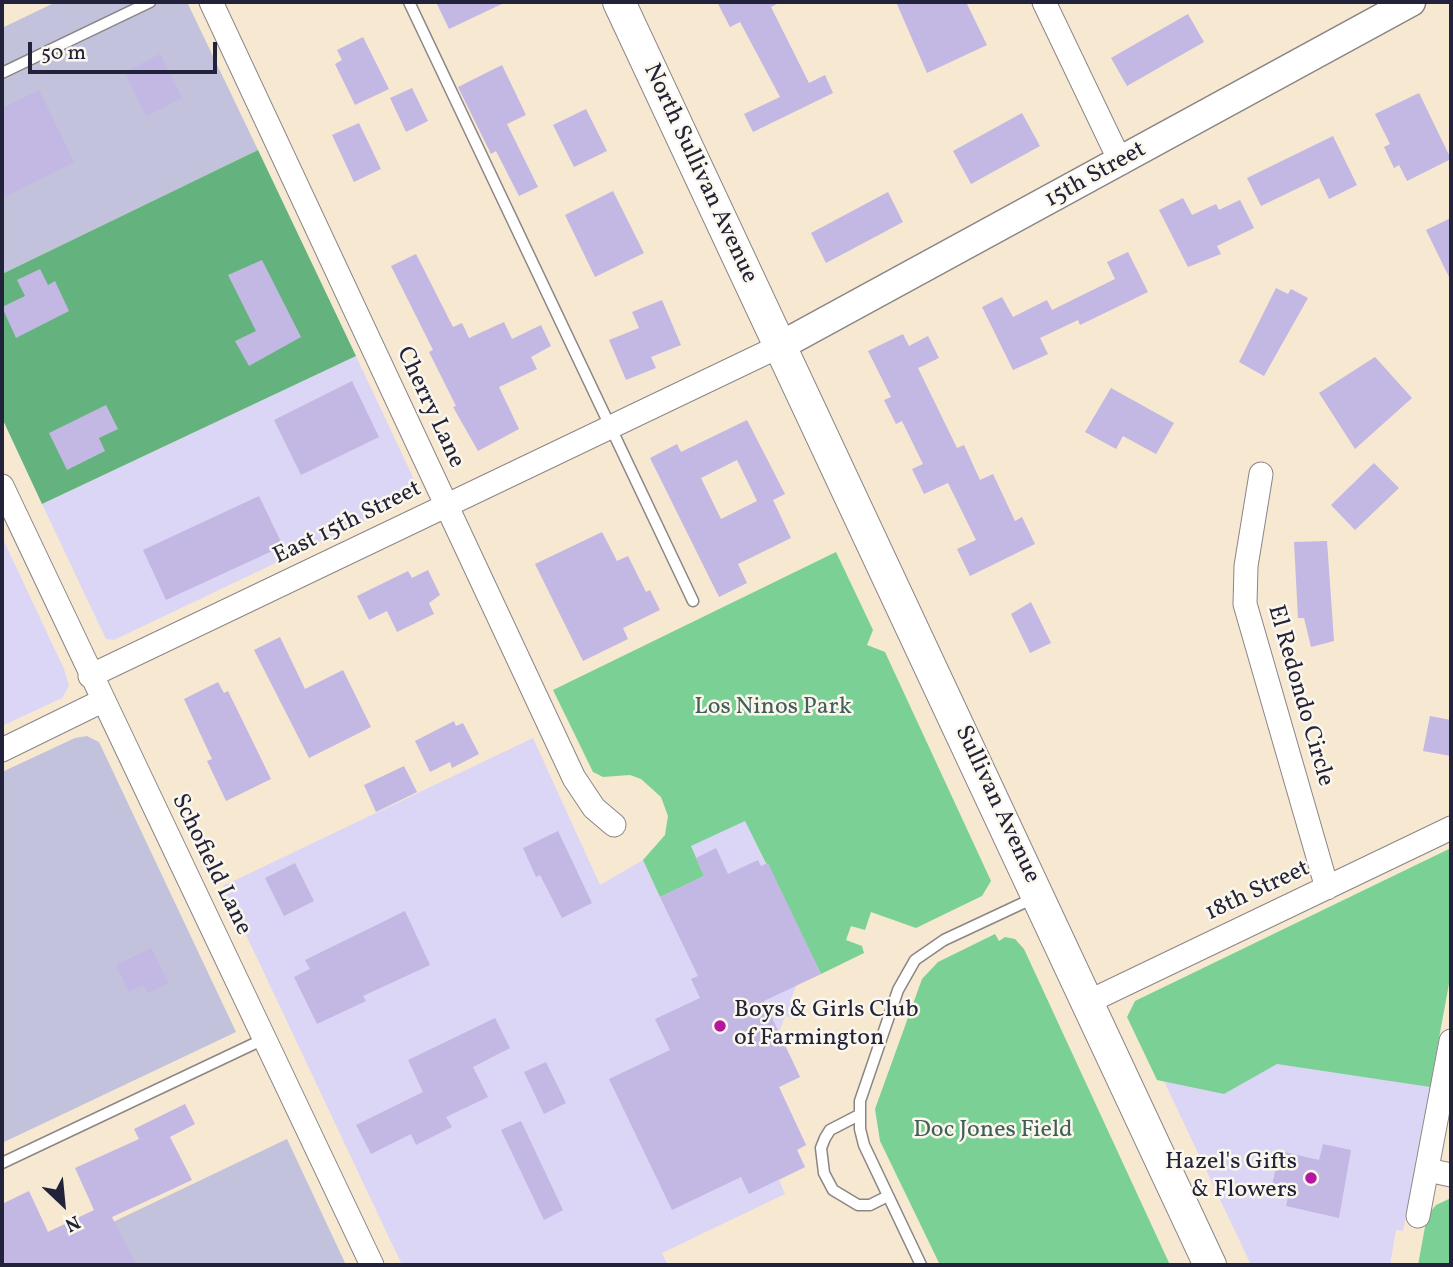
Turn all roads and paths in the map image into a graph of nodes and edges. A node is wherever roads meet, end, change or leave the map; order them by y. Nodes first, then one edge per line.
1 (150, 2) edge
2 (211, 2) edge
3 (409, 2) edge
4 (619, 2) edge
5 (1044, 2) edge
6 (1411, 2) edge
7 (2, 73) edge
8 (1121, 163) junction
9 (780, 346) junction
10 (612, 428) junction
11 (1261, 474) dead end
12 (2, 486) edge
13 (446, 506) junction
14 (694, 601) dead end
15 (90, 676) junction
16 (102, 701) junction
17 (2, 750) edge
18 (614, 825) dead end
19 (1451, 828) edge
20 (1327, 888) junction
21 (1038, 896) junction
22 (1086, 1003) junction
23 (264, 1039) junction
24 (1451, 1041) edge
25 (859, 1115) junction
26 (2, 1163) edge
27 (1428, 1170) junction
28 (1451, 1175) edge
29 (888, 1196) junction
30 (1418, 1216) dead end
31 (372, 1265) edge
32 (921, 1265) edge
33 (1210, 1265) edge

1 - 7 lane
2 - 13 street, Cherry Lane
3 - 10 lane
4 - 9 main road, North Sullivan Avenue
5 - 8 street
6 - 8 street, 15th Street
8 - 9 street, 15th Street
9 - 10 street, East 15th Street
9 - 21 main road, Sullivan Avenue
10 - 13 street, East 15th Street
10 - 14 lane
11 - 20 street, El Redondo Circle
12 - 15 street, Schofield Lane
13 - 15 street, East 15th Street
13 - 18 street, Cherry Lane
15 - 16 street, Schofield Lane
16 - 17 street
16 - 23 street, Schofield Lane
19 - 20 street, 18th Street
20 - 22 street, 18th Street
21 - 22 main road, Sullivan Avenue
21 - 25 lane
22 - 33 main road, Sullivan Avenue
23 - 26 lane
23 - 31 street, Schofield Lane
24 - 27 street
25 - 29 lane
25 - 29 lane
27 - 28 street
27 - 30 street
29 - 32 lane

